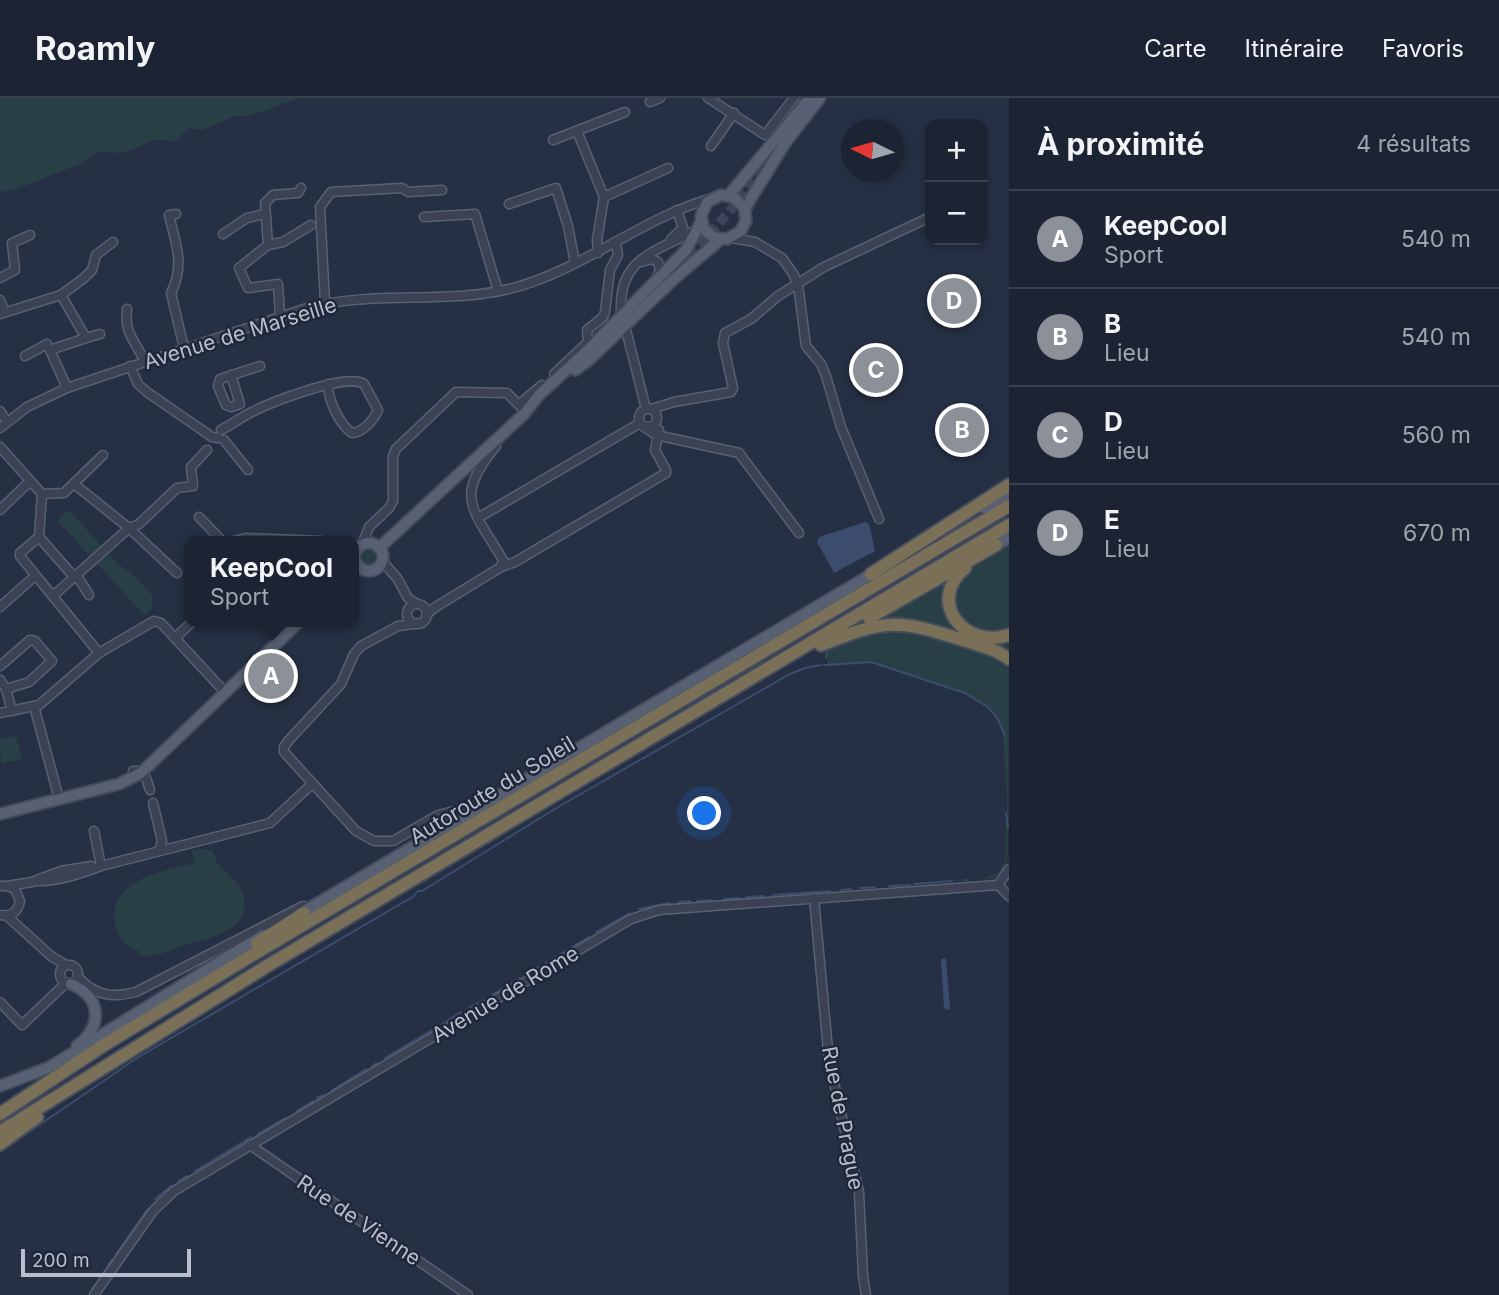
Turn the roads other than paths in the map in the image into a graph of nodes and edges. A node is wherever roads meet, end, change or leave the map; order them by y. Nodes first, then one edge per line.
1 (660, 98) edge
2 (708, 98) edge
3 (811, 98) edge
4 (820, 98) edge
5 (792, 99) edge
6 (650, 102) dead end
7 (625, 112) dead end
8 (734, 113) junction
9 (577, 131) junction
10 (553, 139) dead end
11 (710, 146) dead end
12 (668, 168) dead end
13 (301, 188) dead end
14 (442, 190) dead end
15 (604, 197) junction
16 (712, 198) junction
17 (509, 204) dead end
18 (739, 205) junction
19 (681, 208) junction
20 (176, 214) dead end
21 (265, 214) junction
22 (424, 217) dead end
23 (925, 219) edge
24 (701, 224) junction
25 (311, 225) dead end
26 (223, 234) dead end
27 (30, 235) dead end
28 (722, 238) junction
29 (755, 242) junction
30 (113, 243) dead end
31 (616, 243) junction
32 (665, 244) junction
33 (268, 245) junction
34 (598, 253) junction
35 (575, 263) junction
36 (639, 263) junction
37 (0, 278) edge
38 (655, 281) junction
39 (797, 283) junction
40 (498, 291) junction
41 (61, 295) junction
42 (0, 300) edge
43 (325, 303) junction
44 (127, 309) dead end
45 (621, 312) dead end
46 (3, 313) edge
47 (280, 316) junction
48 (626, 330) dead end
49 (100, 334) dead end
50 (86, 338) junction
51 (591, 343) junction
52 (184, 348) junction
53 (50, 350) junction
54 (25, 356) dead end
55 (145, 362) junction
56 (130, 366) junction
57 (260, 366) dead end
58 (577, 368) junction
59 (231, 375) junction
60 (328, 384) junction
61 (67, 388) junction
62 (541, 394) junction
63 (519, 400) junction
64 (240, 404) junction
65 (665, 406) junction
66 (649, 409) junction
67 (0, 411) edge
68 (524, 414) junction
69 (246, 415) junction
70 (3, 425) edge
71 (642, 425) junction
72 (658, 426) junction
73 (222, 435) junction
74 (496, 446) joint
75 (0, 447) edge
76 (207, 450) dead end
77 (103, 456) dead end
78 (248, 470) dead end
79 (30, 481) junction
80 (74, 484) junction
81 (204, 485) dead end
82 (1009, 485) edge
83 (192, 486) junction
84 (1009, 493) edge
85 (42, 494) junction
86 (470, 502) junction
87 (1009, 506) edge
88 (0, 510) edge
89 (491, 510) junction
90 (199, 517) dead end
91 (478, 517) junction
92 (879, 519) dead end
93 (1009, 525) edge
94 (129, 528) junction
95 (799, 533) dead end
96 (217, 536) edge
97 (38, 537) junction
98 (1009, 538) edge
99 (364, 545) edge
100 (996, 545) junction
101 (383, 566) junction
102 (501, 567) junction
103 (359, 570) edge
104 (177, 573) dead end
105 (871, 574) junction
106 (36, 576) junction
107 (76, 577) junction
108 (53, 596) junction
109 (89, 596) dead end
110 (408, 598) junction
111 (0, 607) edge
112 (422, 609) junction
113 (407, 612) junction
114 (421, 623) junction
115 (398, 626) junction
116 (187, 627) edge
117 (294, 627) edge
118 (1009, 635) edge
119 (175, 638) junction
120 (821, 645) junction
121 (270, 649) junction
122 (99, 653) junction
123 (1009, 659) edge
124 (0, 666) edge
125 (0, 680) edge
126 (6, 689) junction
127 (222, 689) junction
128 (708, 704) junction
129 (34, 706) junction
130 (12, 710) junction
131 (0, 713) edge
132 (542, 770) junction
133 (137, 772) junction
134 (312, 784) junction
135 (150, 788) dead end
136 (58, 795) junction
137 (153, 803) dead end
138 (0, 812) edge
139 (94, 831) dead end
140 (159, 851) junction
141 (101, 866) junction
142 (1009, 869) edge
143 (366, 875) junction
144 (34, 882) junction
145 (2, 885) edge
146 (999, 885) junction
147 (1009, 896) edge
148 (20, 897) junction
149 (814, 898) junction
150 (17, 911) junction
151 (304, 913) junction
152 (3, 916) edge
153 (26, 936) junction
154 (67, 976) junction
155 (0, 1002) edge
156 (104, 1045) junction
157 (92, 1074) junction
158 (18, 1081) junction
159 (0, 1086) edge
160 (0, 1114) edge
161 (0, 1132) edge
162 (0, 1144) edge
163 (250, 1145) junction
164 (94, 1295) edge
165 (468, 1295) edge
166 (866, 1295) edge

1 - 6 street
2 - 8 street
3 - 4 main road
3 - 18 main road
4 - 18 main road
5 - 8 street
7 - 9 street
8 - 11 street
9 - 10 street
9 - 15 street
12 - 15 street
13 - 21 street
14 - 43 street
15 - 34 street
16 - 18 main road
16 - 19 street, Avenue de Marseille
16 - 24 main road
17 - 35 street
18 - 28 main road
18 - 29 street
19 - 24 street
19 - 31 street, Avenue de Marseille
19 - 32 street
20 - 52 street
21 - 26 street
21 - 33 street
22 - 40 street
23 - 39 street
24 - 28 main road, bridge
24 - 32 street
24 - 38 main road
25 - 33 street
27 - 37 street
28 - 29 street
28 - 58 main road
29 - 39 street
30 - 41 street
31 - 34 street, Avenue de Marseille
31 - 51 street
32 - 36 street
33 - 47 street
34 - 35 street, Avenue de Marseille
35 - 40 street, Avenue de Marseille
36 - 38 street
36 - 45 street
38 - 51 main road
39 - 65 street
39 - 92 street
40 - 43 street, Avenue de Marseille
41 - 46 street
41 - 50 street
42 - 46 street
43 - 47 street, Avenue de Marseille
44 - 55 street
47 - 52 street, Avenue de Marseille
48 - 66 street
49 - 50 street
50 - 53 street
51 - 58 main road
51 - 62 main road
52 - 55 street, Avenue de Marseille
53 - 54 street
53 - 61 street
55 - 56 street, Avenue de Marseille
56 - 61 street, Avenue de Marseille
56 - 73 street
57 - 59 street
58 - 62 main road
59 - 64 street
59 - 64 street
60 - 60 street
60 - 69 street
61 - 70 street, Avenue de Marseille
62 - 63 street
62 - 68 main road
62 - 74 main road
63 - 68 street
63 - 99 street
64 - 69 street
65 - 66 street
65 - 72 street
66 - 71 street
66 - 72 street
67 - 70 street
68 - 99 main road
69 - 73 street
71 - 72 street
71 - 89 street
72 - 95 street
72 - 102 street
73 - 78 street
74 - 86 street
75 - 79 street
76 - 83 street
77 - 80 street
79 - 85 street
79 - 88 street
80 - 85 street
80 - 94 street
81 - 83 street
82 - 105 highway
83 - 94 street
84 - 105 main road
85 - 97 street
86 - 89 street
86 - 91 street
87 - 156 highway, Autoroute du Soleil
89 - 91 street
90 - 96 street
91 - 102 street
93 - 128 highway, Autoroute du Soleil
94 - 104 street
94 - 107 street
97 - 106 street
97 - 107 street
98 - 100 main road
99 - 101 main road
100 - 118 highway
100 - 120 highway
101 - 103 main road
101 - 110 street
102 - 112 street
105 - 132 main road
106 - 108 street
106 - 111 street
107 - 108 street
107 - 109 street
108 - 122 street
110 - 112 street
110 - 113 street
112 - 113 street
112 - 114 street
113 - 114 street
113 - 115 street
114 - 115 street
115 - 134 street
116 - 119 street
117 - 121 main road
119 - 122 street
119 - 127 street
120 - 123 highway
120 - 128 highway
121 - 127 main road
121 - 133 main road
122 - 129 street
124 - 126 street
125 - 126 street
126 - 130 street
127 - 133 main road
128 - 157 highway, Autoroute du Soleil
129 - 130 street
129 - 136 street
130 - 131 street
132 - 134 street
132 - 143 main road
133 - 135 street
133 - 136 main road
133 - 138 main road
134 - 140 street
136 - 138 main road
137 - 140 street
139 - 141 street
140 - 141 street
141 - 144 street
142 - 146 street
143 - 151 main road
143 - 154 street
144 - 145 street
144 - 148 street
145 - 148 street
146 - 147 street
146 - 149 street, Avenue de Rome
148 - 150 street
149 - 163 street, Avenue de Rome
149 - 166 street, Rue de Prague
150 - 152 street
150 - 153 street
151 - 156 highway
151 - 158 main road
152 - 153 street
153 - 154 street
154 - 155 street
154 - 158 main road
156 - 160 highway, Autoroute du Soleil
157 - 161 highway, Autoroute du Soleil
157 - 162 highway
158 - 159 main road
163 - 164 street, Avenue de Rome
163 - 165 street, Rue de Vienne

